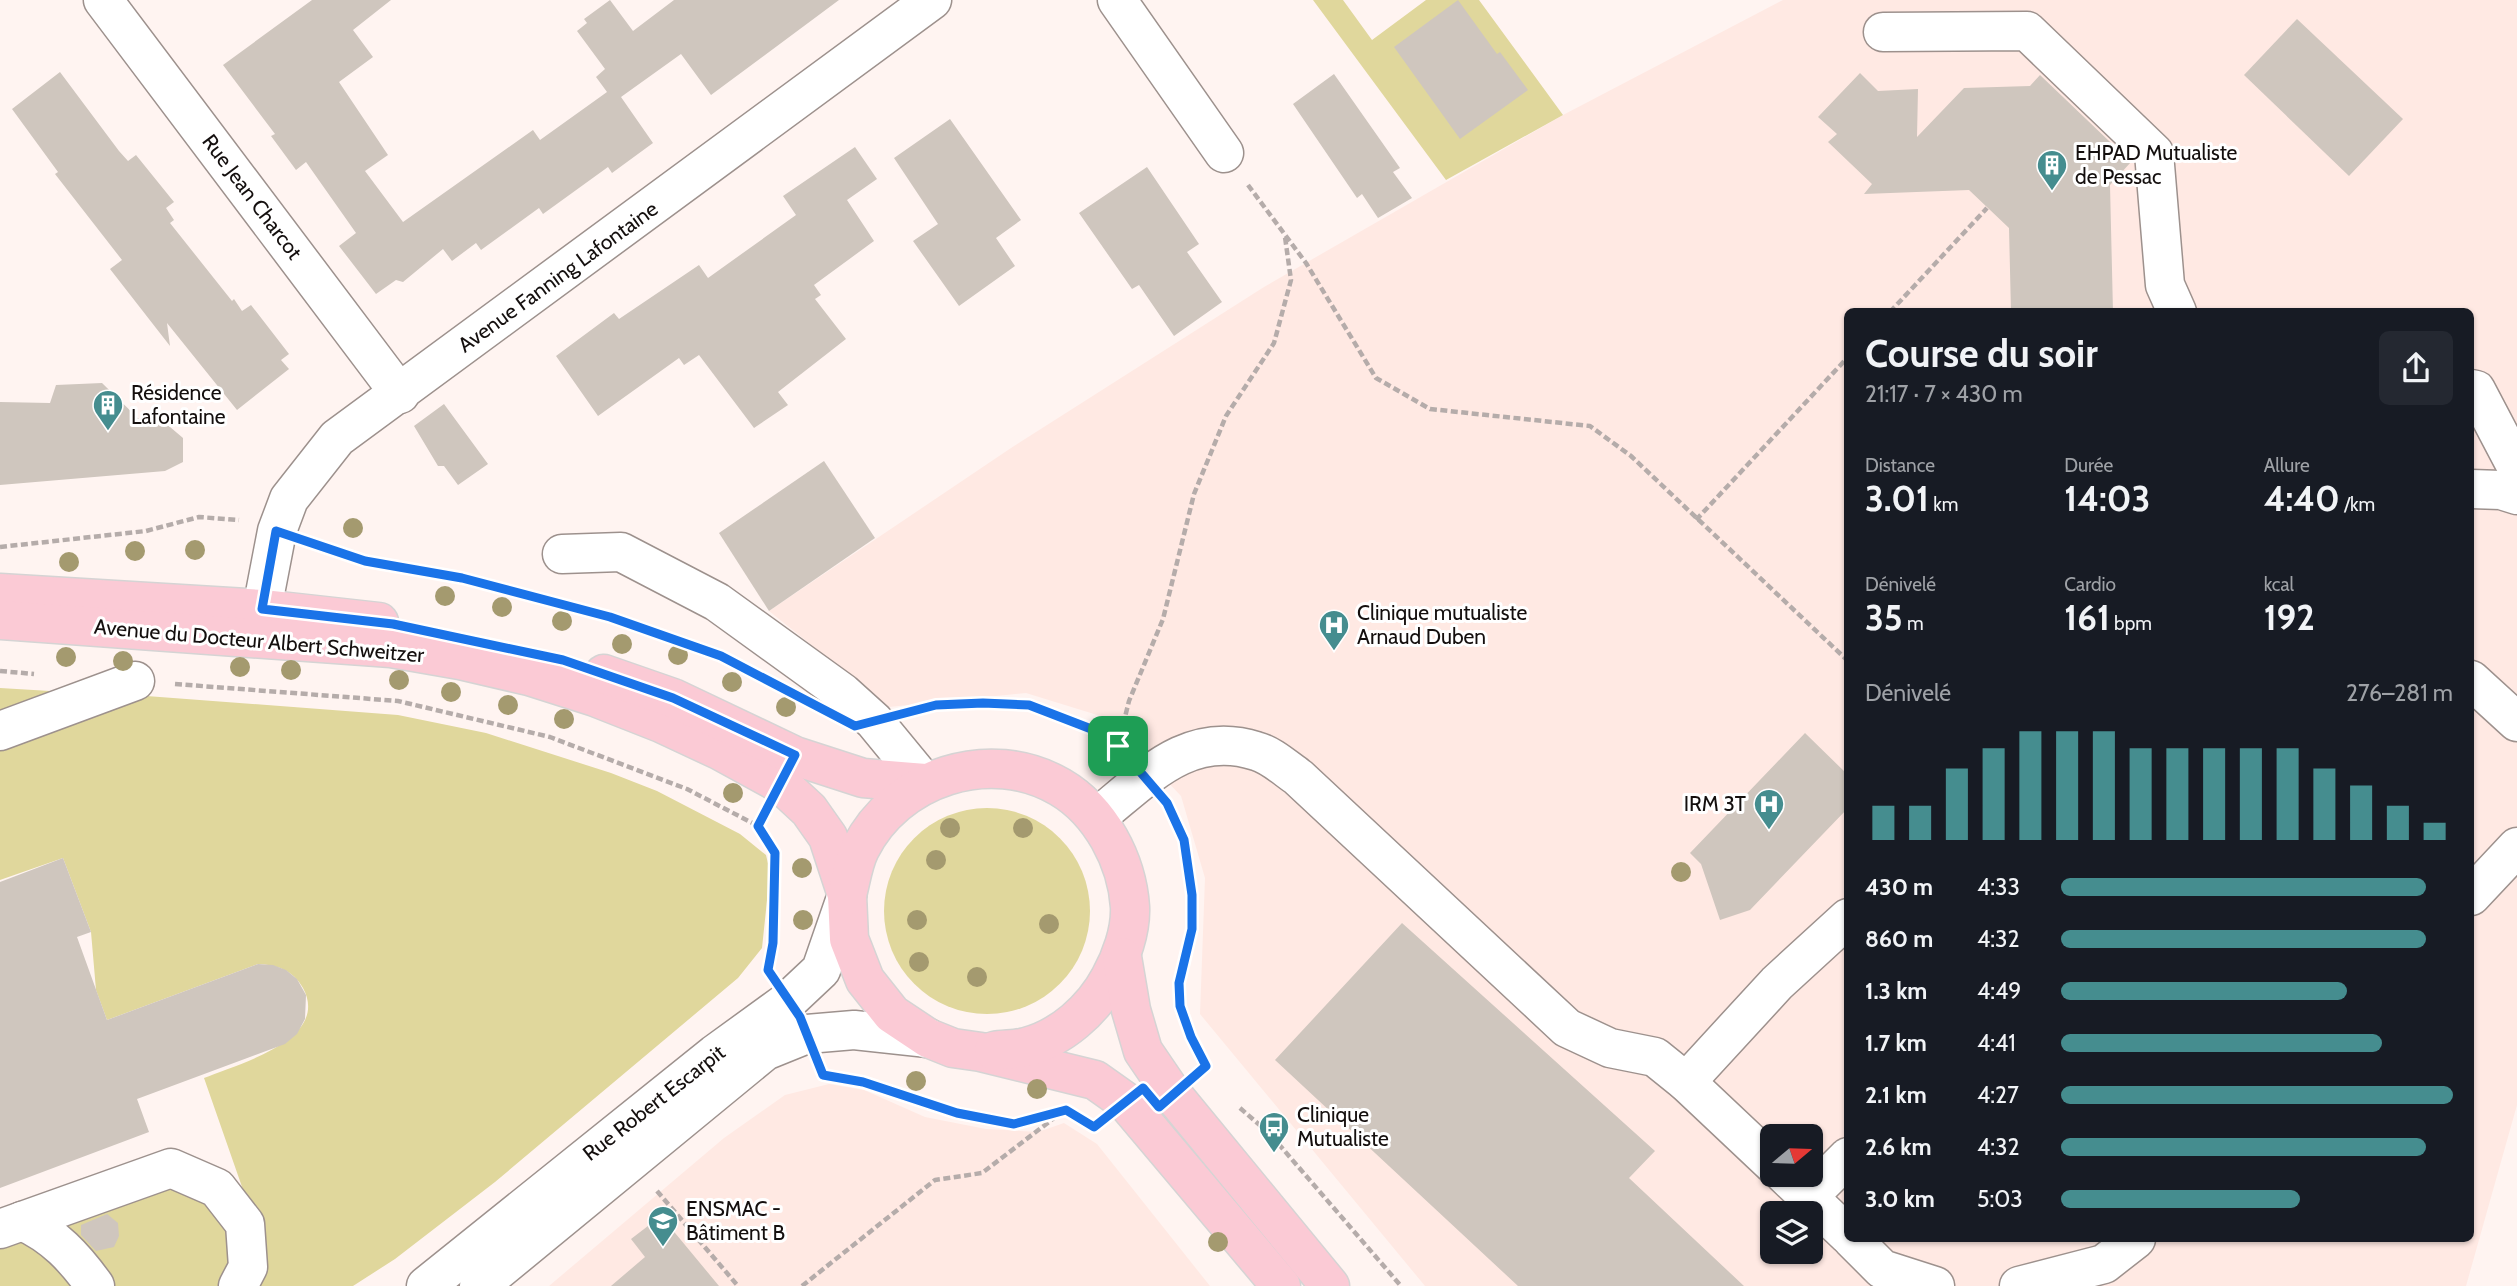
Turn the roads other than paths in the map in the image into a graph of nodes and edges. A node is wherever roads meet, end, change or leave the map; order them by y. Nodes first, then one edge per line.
1 (103, 0) edge
2 (1117, 0) edge
3 (910, 6) edge
4 (1883, 32) dead end
5 (1224, 153) road end
6 (2175, 308) edge
7 (2474, 390) edge
8 (400, 394) junction
9 (2517, 468) edge
10 (2474, 489) edge
11 (2517, 495) edge
12 (562, 554) dead end
13 (0, 593) edge
14 (262, 609) junction
15 (0, 620) edge
16 (135, 681) road end
17 (2474, 683) edge
18 (2517, 722) edge
19 (0, 731) edge
20 (925, 783) junction
21 (1096, 818) junction
22 (2517, 847) edge
23 (2474, 893) edge
24 (847, 895) junction
25 (1844, 922) edge
26 (1122, 957) junction
27 (928, 1038) junction
28 (981, 1052) junction
29 (1686, 1082) junction
30 (1760, 1152) edge
31 (1844, 1159) edge
32 (1824, 1170) edge
33 (1797, 1187) edge
34 (11, 1225) edge
35 (1844, 1231) edge
36 (1855, 1242) edge
37 (2132, 1242) edge
38 (2026, 1285) edge
39 (95, 1286) edge
40 (238, 1286) edge
41 (426, 1286) edge
42 (479, 1286) edge
43 (1281, 1286) edge
44 (1329, 1286) edge
45 (1935, 1286) edge

1 - 8 street, Rue Jean Charcot
2 - 5 street
3 - 8 street, Avenue Fanning Lafontaine
4 - 6 street
7 - 9 street
8 - 14 street, Avenue Fanning Lafontaine
10 - 11 street
12 - 20 street
13 - 14 main road, Avenue du Docteur Albert Schweitzer
14 - 20 main road, Avenue du Docteur Albert Schweitzer
15 - 24 main road, Avenue du Docteur Albert Schweitzer
16 - 19 street
17 - 18 street
20 - 21 main road, Avenue du Docteur Albert Schweitzer
20 - 24 main road, Avenue du Docteur Albert Schweitzer
21 - 26 main road, Avenue du Docteur Albert Schweitzer
21 - 29 street
22 - 23 street
24 - 27 main road, Avenue du Docteur Albert Schweitzer
24 - 41 street, Rue Robert Escarpit
25 - 29 street
26 - 28 main road, Avenue du Docteur Albert Schweitzer
26 - 44 main road, Avenue du Docteur Albert Schweitzer
27 - 28 main road, Avenue du Docteur Albert Schweitzer
27 - 42 street, Rue Robert Escarpit
28 - 43 main road, Avenue du Docteur Albert Schweitzer
29 - 30 street
31 - 32 street
33 - 35 street
34 - 39 street
34 - 40 street
36 - 45 street
37 - 38 street

